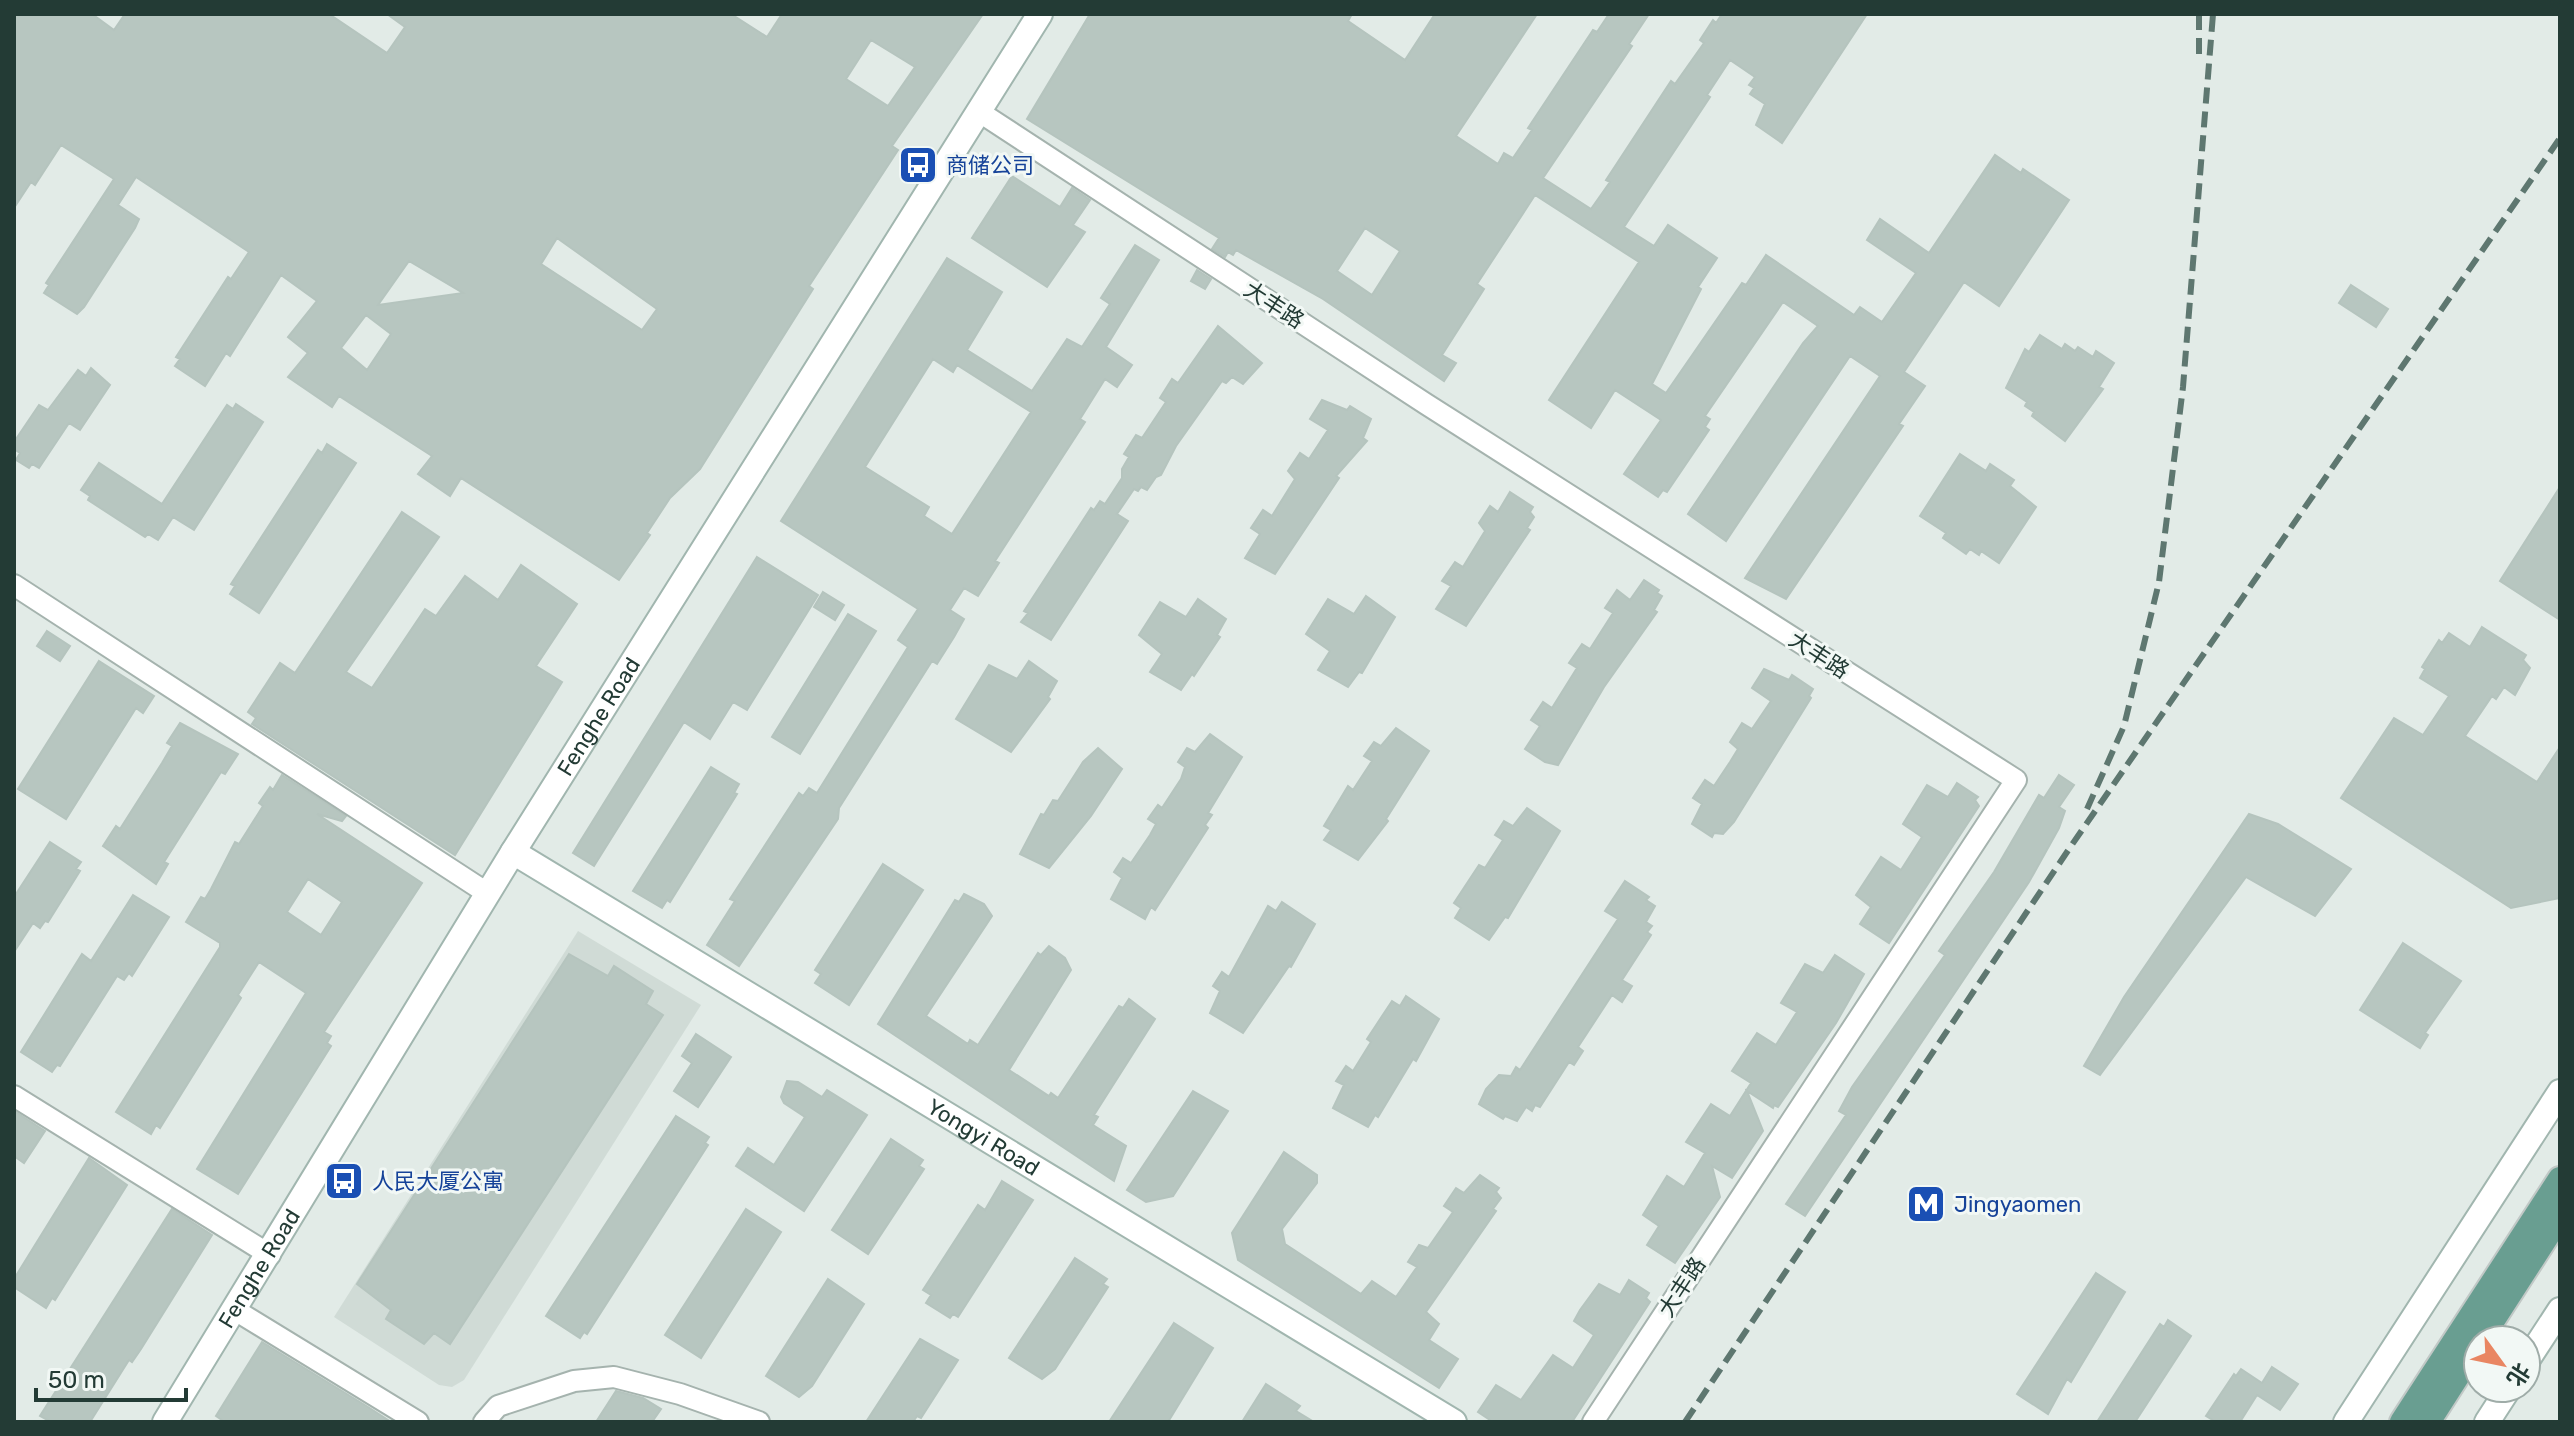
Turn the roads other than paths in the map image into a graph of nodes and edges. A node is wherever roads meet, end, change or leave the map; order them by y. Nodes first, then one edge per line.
1 (1040, 14) edge
2 (978, 111) junction
3 (14, 585) edge
4 (513, 852) junction
5 (487, 893) junction
6 (2560, 1092) edge
7 (14, 1096) edge
8 (2560, 1179) edge
9 (2560, 1216) edge
10 (270, 1255) junction
11 (235, 1310) junction
12 (2560, 1310) edge
13 (2491, 1324) edge
14 (2542, 1338) edge
15 (2462, 1369) edge
16 (2499, 1404) edge
17 (165, 1422) edge
18 (418, 1422) edge
19 (484, 1422) edge
20 (759, 1422) edge
21 (1454, 1422) edge
22 (1593, 1422) edge
23 (2346, 1422) edge
24 (2402, 1422) edge
25 (2428, 1422) edge
26 (2487, 1422) edge

1 - 2 main road, Fenghe Road
2 - 4 main road, Fenghe Road
2 - 22 street, 大丰路
3 - 5 street
4 - 5 main road, Fenghe Road
4 - 21 main road, Yongyi Road
5 - 10 main road, Fenghe Road
6 - 23 main road
7 - 10 street
8 - 24 main road
9 - 13 main road
10 - 11 main road, Fenghe Road
11 - 17 main road, Fenghe Road
11 - 18 street
12 - 14 main road
15 - 25 main road
16 - 26 main road
19 - 20 street

